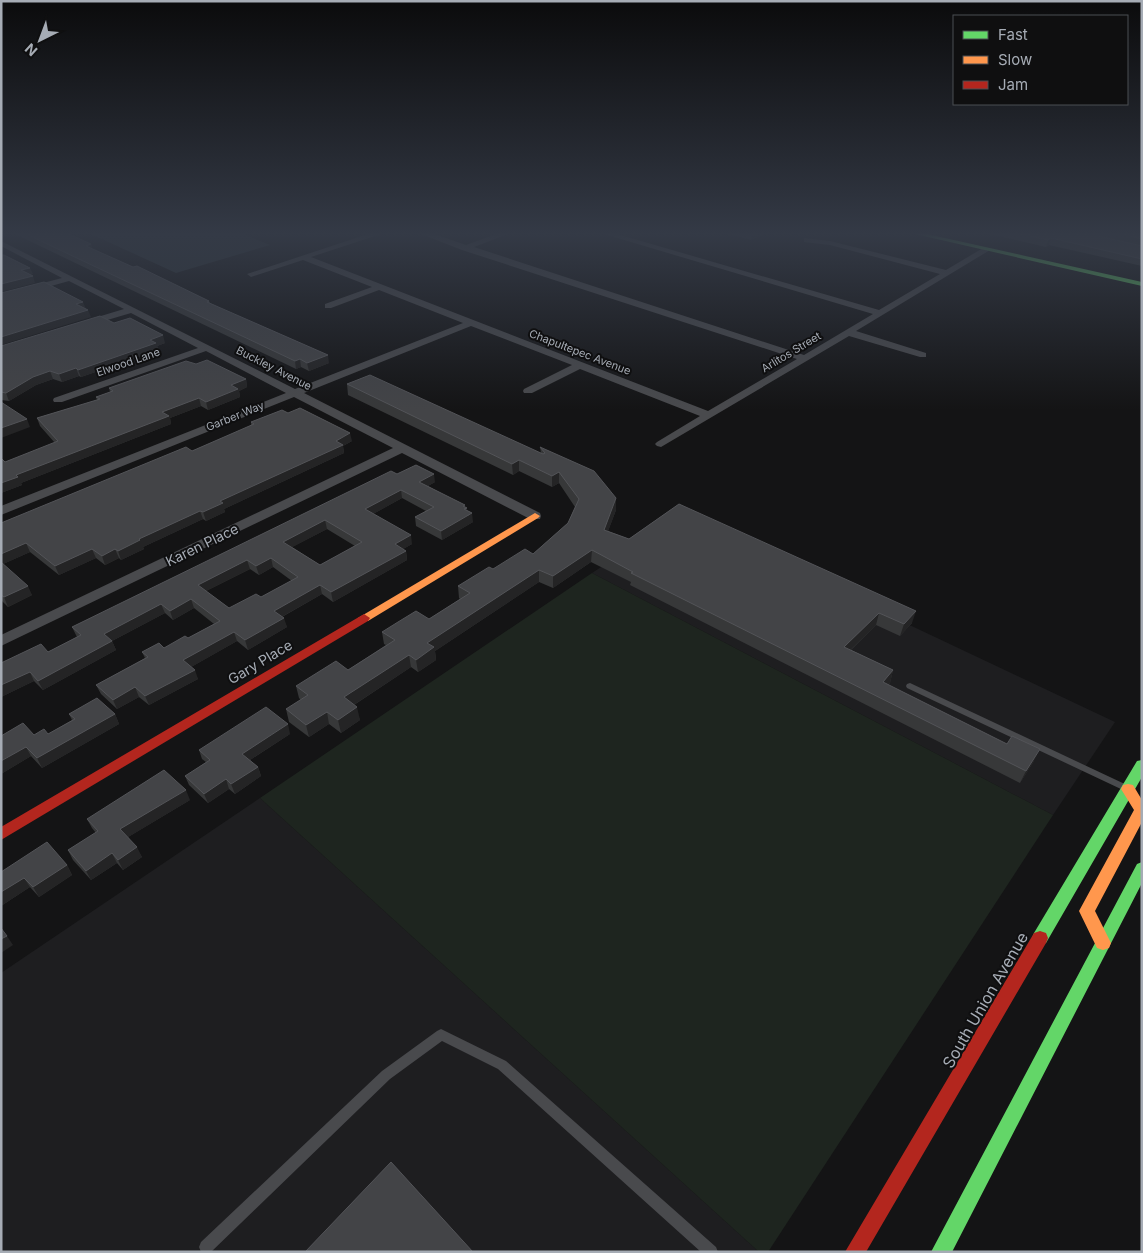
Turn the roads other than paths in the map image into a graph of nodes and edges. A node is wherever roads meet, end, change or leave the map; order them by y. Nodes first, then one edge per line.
1 (17, 292) edge
2 (98, 292) edge
3 (364, 292) edge
4 (393, 292) edge
5 (603, 292) edge
6 (812, 292) edge
7 (913, 292) edge
8 (1, 297) edge
9 (328, 306) dead end
10 (131, 310) junction
11 (880, 312) junction
12 (470, 322) junction
13 (76, 327) edge
14 (848, 332) junction
15 (206, 348) junction
16 (923, 355) dead end
17 (804, 358) junction
18 (580, 365) junction
19 (528, 391) dead end
20 (294, 393) junction
21 (58, 400) dead end
22 (708, 415) junction
23 (660, 444) dead end
24 (402, 448) junction
25 (1, 511) edge
26 (535, 516) joint
27 (1, 641) edge
28 (910, 686) dead end
29 (1142, 765) edge
30 (1128, 789) junction
31 (1, 834) edge
32 (1142, 868) edge
33 (1103, 943) junction
34 (206, 1247) dead end
35 (704, 1249) edge
36 (855, 1252) edge
37 (941, 1252) edge

1 - 8 street
2 - 10 street, Buckley Avenue
3 - 9 street
4 - 12 street, Chapultepec Avenue
5 - 17 street
6 - 11 street
7 - 11 street, Arlitos Street
10 - 13 street
10 - 15 street, Buckley Avenue
11 - 14 street, Arlitos Street
12 - 18 street, Chapultepec Avenue
12 - 20 street, Garber Way
14 - 16 street
14 - 17 street, Arlitos Street
15 - 20 street, Buckley Avenue
15 - 21 street, Elwood Lane
17 - 22 street, Arlitos Street
18 - 19 street
18 - 22 street, Chapultepec Avenue
20 - 24 street, Buckley Avenue
20 - 25 street, Garber Way
22 - 23 street, Arlitos Street
24 - 26 street, Buckley Avenue
24 - 27 street, Karen Place
26 - 31 main road, Gary Place
28 - 30 lane
29 - 30 main road, South Union Avenue
30 - 33 main road
30 - 36 main road, South Union Avenue
32 - 33 main road
33 - 37 main road
34 - 35 lane

